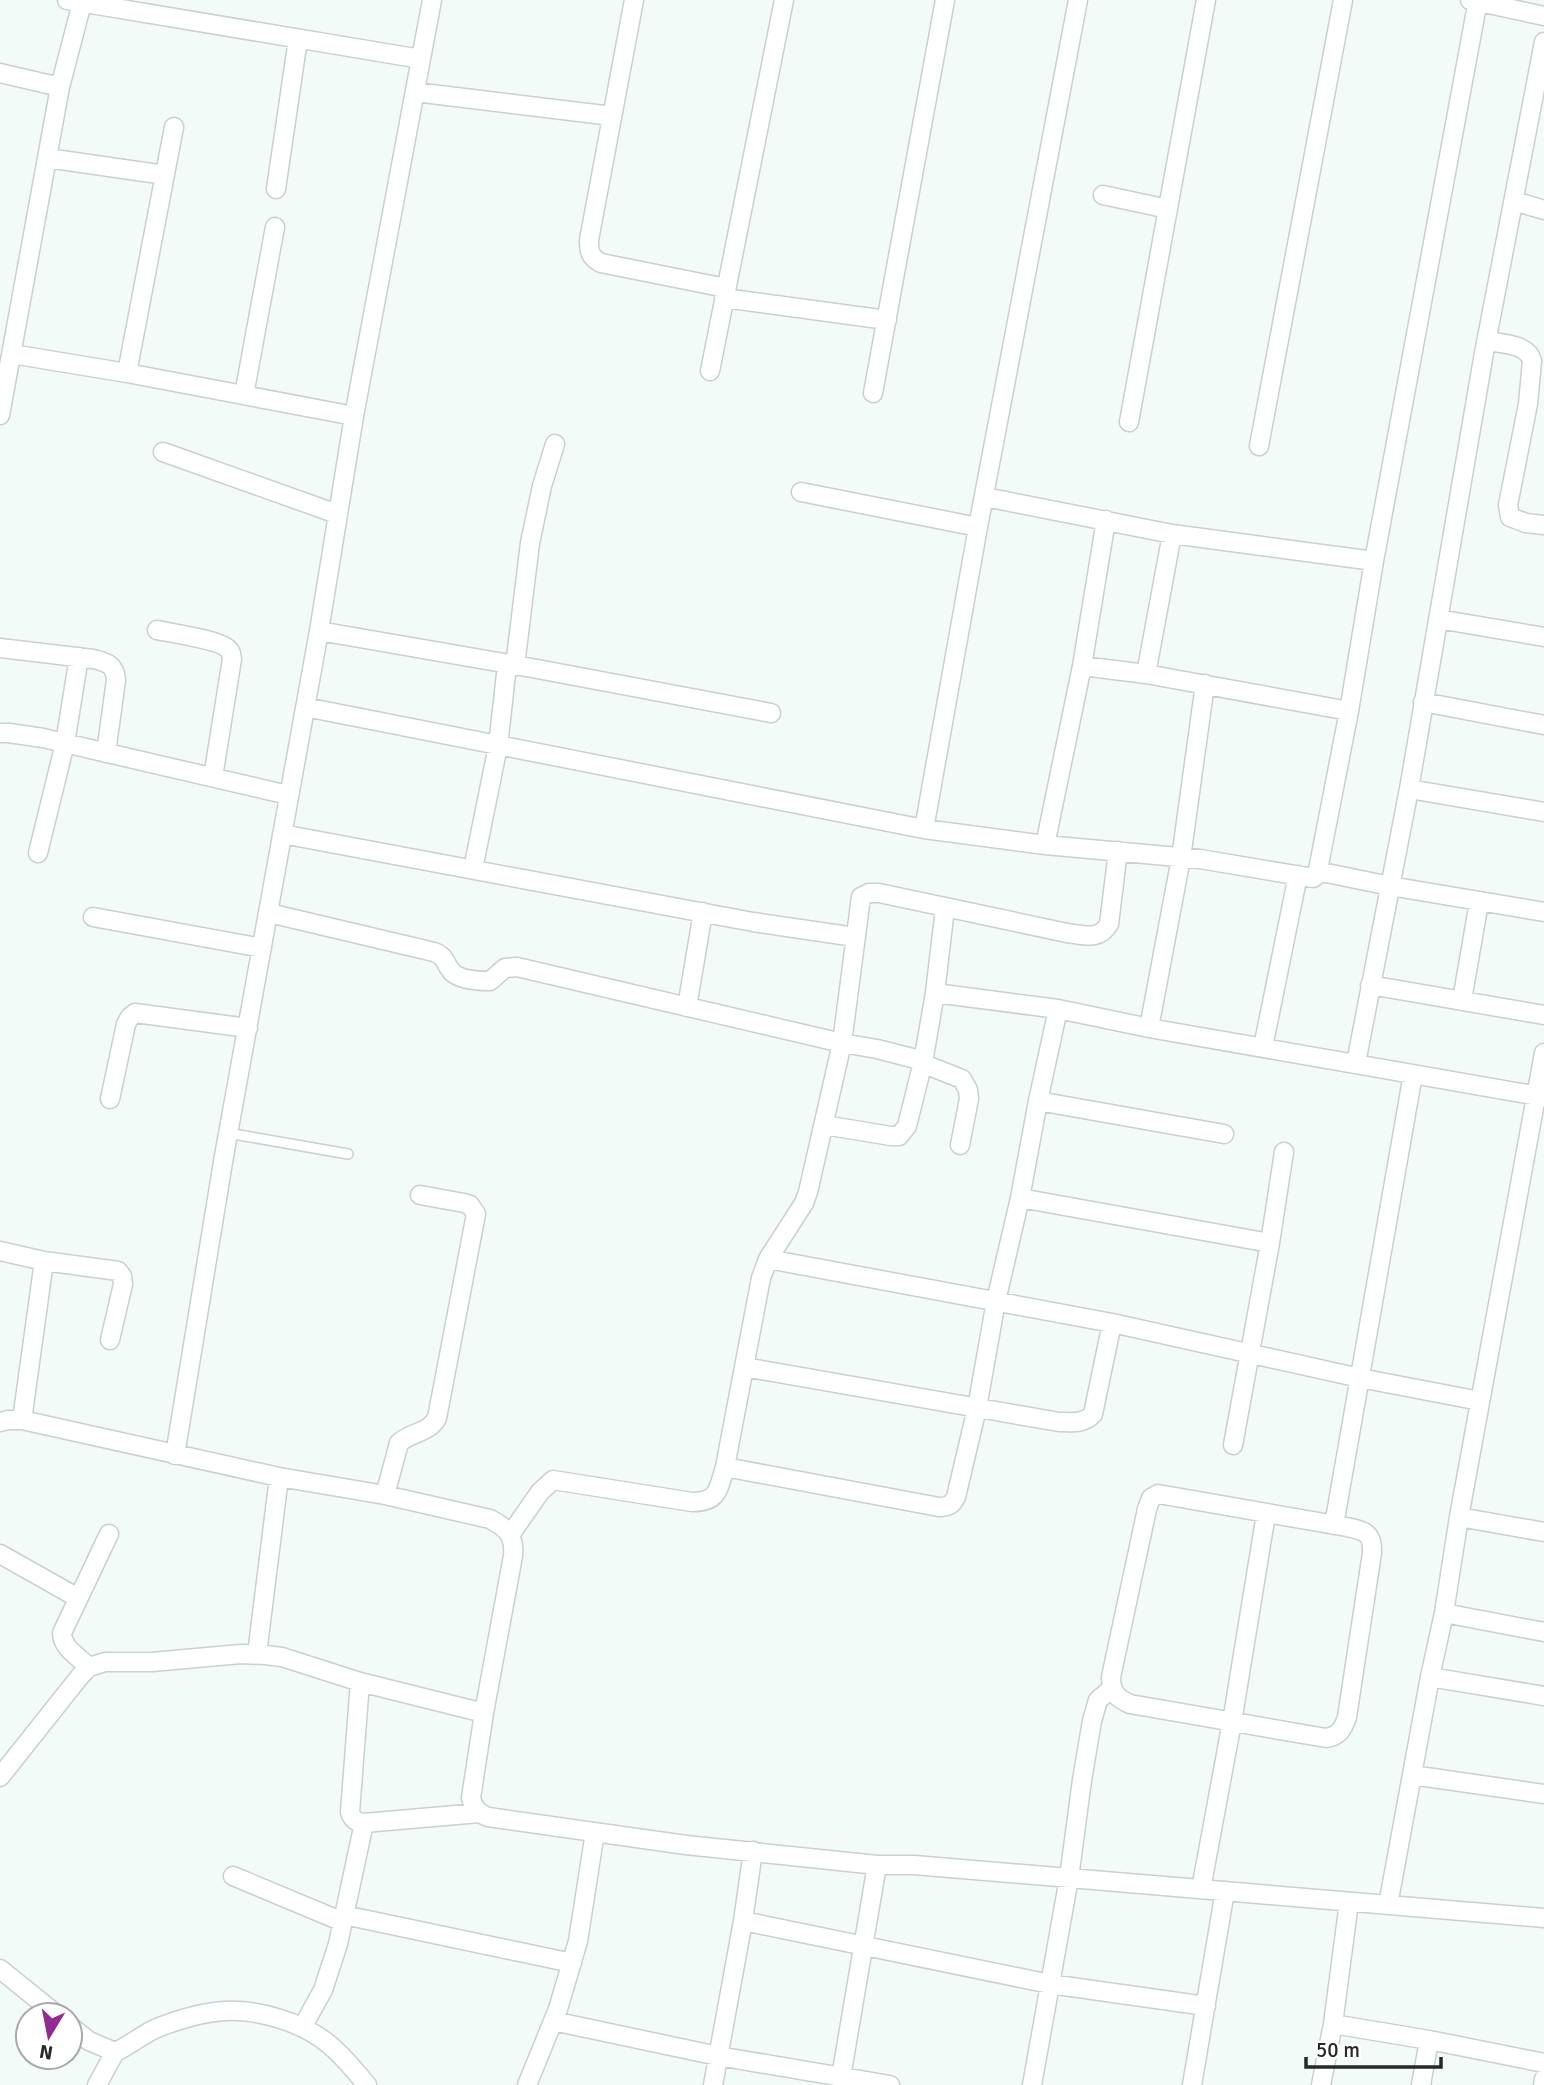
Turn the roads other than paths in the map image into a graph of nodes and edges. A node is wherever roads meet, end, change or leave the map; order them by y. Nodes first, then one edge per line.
1 (179, 0) edge
2 (432, 0) edge
3 (634, 0) edge
4 (784, 0) edge
5 (945, 0) edge
6 (1078, 0) edge
7 (1206, 0) edge
8 (1343, 0) edge
9 (1475, 0) edge
10 (74, 1) edge
11 (1544, 16) edge
12 (171, 18) junction
13 (298, 39) junction
14 (1544, 42) edge
15 (421, 59) junction
16 (0, 74) edge
17 (60, 87) junction
18 (415, 92) junction
19 (612, 116) junction
20 (174, 127) dead end
21 (47, 158) junction
22 (165, 175) junction
23 (276, 189) dead end
24 (1103, 195) dead end
25 (1514, 201) junction
26 (1168, 209) junction
27 (1544, 210) edge
28 (275, 227) dead end
29 (725, 293) junction
30 (887, 320) junction
31 (9, 341) edge
32 (1487, 341) junction
33 (710, 372) dead end
34 (127, 373) junction
35 (873, 393) dead end
36 (244, 395) junction
37 (1536, 406) edge
38 (0, 415) edge
39 (354, 416) junction
40 (1129, 422) dead end
41 (555, 444) dead end
42 (1259, 446) dead end
43 (163, 452) dead end
44 (801, 492) dead end
45 (985, 497) junction
46 (337, 514) junction
47 (1106, 520) junction
48 (1544, 525) edge
49 (978, 527) junction
50 (1172, 534) junction
51 (1374, 561) junction
52 (1438, 619) junction
53 (158, 630) dead end
54 (319, 631) junction
55 (1544, 637) edge
56 (0, 648) edge
57 (79, 657) junction
58 (511, 665) junction
59 (1082, 666) junction
60 (1146, 674) junction
61 (1205, 684) junction
62 (1423, 702) junction
63 (305, 707) junction
64 (1349, 711) junction
65 (771, 713) dead end
66 (1544, 725) edge
67 (0, 733) edge
68 (65, 743) junction
69 (498, 746) junction
70 (106, 753) junction
71 (213, 777) junction
72 (1409, 789) junction
73 (288, 795) junction
74 (1544, 812) edge
75 (924, 829) junction
76 (282, 834) junction
77 (1045, 845) junction
78 (1118, 851) junction
79 (38, 853) dead end
80 (1181, 859) junction
81 (473, 869) junction
82 (1317, 871) junction
83 (1298, 875) junction
84 (1390, 887) junction
85 (1479, 902) junction
86 (946, 908) junction
87 (703, 912) junction
88 (1544, 912) edge
89 (269, 913) junction
90 (93, 917) dead end
91 (855, 937) junction
92 (262, 948) junction
93 (1370, 985) junction
94 (935, 993) junction
95 (1462, 1000) junction
96 (687, 1007) junction
97 (1058, 1009) junction
98 (1544, 1015) edge
99 (248, 1028) junction
100 (1149, 1028) junction
101 (842, 1043) junction
102 (1263, 1047) junction
103 (1544, 1053) edge
104 (922, 1062) junction
105 (1356, 1063) junction
106 (1413, 1074) junction
107 (1540, 1097) edge
108 (110, 1099) dead end
109 (1038, 1101) junction
110 (824, 1125) junction
111 (229, 1133) junction
112 (1224, 1134) dead end
113 (960, 1145) dead end
114 (1284, 1152) dead end
115 (348, 1154) dead end
116 (420, 1195) dead end
117 (1020, 1198) junction
118 (1270, 1243) junction
119 (0, 1251) edge
120 (768, 1259) junction
121 (44, 1261) junction
122 (996, 1300) junction
123 (1112, 1322) junction
124 (110, 1340) dead end
125 (1249, 1353) junction
126 (744, 1367) junction
127 (1360, 1378) junction
128 (1480, 1401) junction
129 (977, 1408) junction
130 (22, 1420) junction
131 (0, 1422) edge
132 (1233, 1445) dead end
133 (175, 1455) junction
134 (725, 1467) junction
135 (279, 1477) junction
136 (385, 1495) junction
137 (1266, 1514) junction
138 (1459, 1517) junction
139 (1334, 1525) junction
140 (1544, 1532) edge
141 (109, 1534) dead end
142 (510, 1535) junction
143 (0, 1554) edge
144 (78, 1598) junction
145 (1444, 1614) junction
146 (1544, 1633) edge
147 (257, 1654) junction
148 (89, 1667) junction
149 (1430, 1677) junction
150 (360, 1682) junction
151 (1111, 1689) junction
152 (1544, 1696) edge
153 (484, 1713) junction
154 (1232, 1722) junction
155 (1412, 1775) junction
156 (0, 1777) edge
157 (1544, 1794) edge
158 (478, 1813) junction
159 (364, 1823) junction
160 (595, 1832) junction
161 (753, 1851) junction
162 (877, 1865) junction
163 (233, 1876) dead end
164 (1069, 1878) junction
165 (1201, 1889) junction
166 (1225, 1891) junction
167 (1349, 1902) junction
168 (1388, 1905) junction
169 (344, 1918) junction
170 (1544, 1918) edge
171 (743, 1920) junction
172 (864, 1946) junction
173 (572, 1963) junction
174 (0, 1969) edge
175 (1050, 1984) junction
176 (40, 2001) edge
177 (1206, 2006) junction
178 (553, 2021) junction
179 (1332, 2024) junction
180 (303, 2026) junction
181 (84, 2037) edge
182 (1429, 2040) junction
183 (115, 2052) junction
184 (718, 2056) junction
185 (1544, 2063) edge
186 (841, 2077) junction
187 (1544, 2079) edge
188 (97, 2085) edge
189 (367, 2085) edge
190 (527, 2085) edge
191 (713, 2085) edge
192 (890, 2085) edge
193 (1032, 2085) edge
194 (1192, 2085) edge
195 (1321, 2085) edge
196 (1421, 2085) edge
197 (1543, 2085) edge

1 - 12 street
2 - 15 street
3 - 19 street
4 - 29 street
5 - 30 street
6 - 45 street
7 - 26 street
8 - 42 street
9 - 11 street
9 - 51 street
10 - 12 street
10 - 17 street
12 - 13 street
13 - 15 street
13 - 23 street
14 - 25 street
15 - 18 street
16 - 17 street
17 - 21 street
18 - 19 street
18 - 39 street
19 - 29 street
20 - 22 street
21 - 22 street
21 - 31 street
22 - 34 street
24 - 26 street
25 - 27 street
25 - 32 street
26 - 40 street
28 - 36 street
29 - 30 street
29 - 33 street
30 - 35 street
31 - 34 street
31 - 38 street
32 - 37 street
32 - 52 street
34 - 36 street
36 - 39 street
37 - 48 street
39 - 46 street
41 - 58 street
43 - 46 street
44 - 49 street
45 - 47 street
45 - 49 street
46 - 54 street
47 - 50 street
47 - 59 street
49 - 75 street
50 - 51 street
50 - 60 street
51 - 64 street
52 - 55 street
52 - 62 street
53 - 71 street
54 - 58 street
54 - 63 street
56 - 57 street
57 - 68 street
57 - 70 street
58 - 65 street
58 - 69 street
59 - 60 street
59 - 77 street
60 - 61 street
61 - 64 street
61 - 80 street
62 - 66 street
62 - 72 street
63 - 69 street
63 - 73 street
64 - 82 street
67 - 68 street
68 - 70 street
68 - 79 street
69 - 75 street
69 - 81 street
70 - 71 street
71 - 73 street
72 - 74 street
72 - 84 street
73 - 76 street
75 - 77 street
76 - 81 street
76 - 89 street
77 - 78 street
78 - 80 street
78 - 86 street
80 - 83 street
80 - 100 street
81 - 87 street
82 - 83 street
82 - 84 street
83 - 102 street
84 - 85 street
84 - 93 street
85 - 88 street
85 - 95 street
86 - 91 street
86 - 94 street
87 - 91 street
87 - 96 street
89 - 92 street
89 - 96 street
90 - 92 street
91 - 101 street
92 - 99 street
93 - 95 street
93 - 105 street
94 - 97 street
94 - 104 street
95 - 98 street
96 - 101 street
97 - 100 street
97 - 109 street
99 - 108 street
99 - 111 street
100 - 102 street
101 - 104 street
101 - 110 street
102 - 105 street
103 - 107 street
104 - 110 street
104 - 113 street
105 - 106 street
106 - 107 street
106 - 127 street
107 - 128 street
109 - 112 street
109 - 117 street
110 - 120 street
111 - 115 lane
111 - 133 street
114 - 118 street
116 - 136 street
117 - 118 street
117 - 122 street
118 - 125 street
119 - 121 street
120 - 122 street
120 - 126 street
121 - 124 street
121 - 130 street
122 - 123 street
122 - 129 street
123 - 125 street
123 - 129 street
125 - 127 street
125 - 132 street
126 - 129 street
126 - 134 street
127 - 128 street
127 - 139 street
128 - 138 street
129 - 134 street
130 - 131 street
130 - 133 street
133 - 135 street
134 - 142 street
135 - 136 street
135 - 147 street
136 - 142 street
137 - 139 street
137 - 151 street
137 - 154 street
138 - 140 street
138 - 145 street
139 - 154 street
141 - 144 street
142 - 153 street
143 - 144 street
144 - 148 street
145 - 146 street
145 - 149 street
147 - 148 street
147 - 150 street
148 - 156 street
149 - 152 street
149 - 155 street
150 - 153 street
150 - 159 street
151 - 154 street
151 - 164 street
153 - 158 street
154 - 165 street
155 - 157 street
155 - 168 street
158 - 159 street
158 - 160 street
159 - 169 street
160 - 161 street
160 - 173 street
161 - 162 street
161 - 171 street
162 - 164 street
162 - 172 street
163 - 169 street
164 - 165 street
164 - 175 street
165 - 166 street
166 - 167 street
166 - 177 street
167 - 168 street
167 - 179 street
168 - 170 street
169 - 173 street
169 - 180 street
171 - 172 street
171 - 184 street
172 - 175 street
172 - 186 street
173 - 178 street
174 - 176 street
175 - 177 street
175 - 193 street
177 - 194 street
178 - 184 street
178 - 190 street
179 - 182 street
179 - 195 street
180 - 183 street
180 - 189 street
181 - 183 street
182 - 185 street
182 - 196 street
183 - 188 street
184 - 186 street
184 - 191 street
186 - 192 street
187 - 197 street

